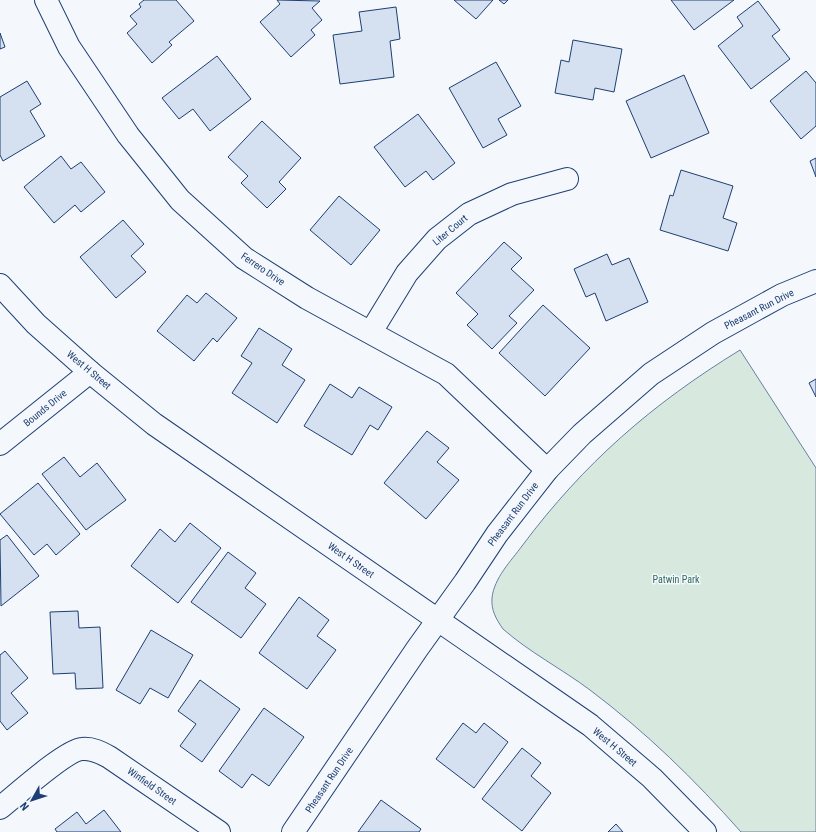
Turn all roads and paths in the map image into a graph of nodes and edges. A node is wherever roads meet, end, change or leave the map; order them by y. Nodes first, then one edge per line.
1 (46, 0) edge
2 (567, 179) dead end
3 (816, 281) edge
4 (0, 285) edge
5 (371, 332) junction
6 (90, 372) junction
7 (0, 444) edge
8 (547, 470) junction
9 (437, 620) junction
10 (0, 808) edge
11 (219, 832) edge
12 (293, 832) edge
13 (705, 832) edge

1 - 5 street, Ferrero Drive
2 - 5 street, Liter Court
3 - 8 street, Pheasant Run Drive
4 - 6 street, West H Street
5 - 8 street, Ferrero Drive
6 - 7 street, Bounds Drive
6 - 9 street, West H Street
8 - 9 street, Pheasant Run Drive
9 - 12 street, Pheasant Run Drive
9 - 13 street, West H Street
10 - 11 street, Winfield Street

